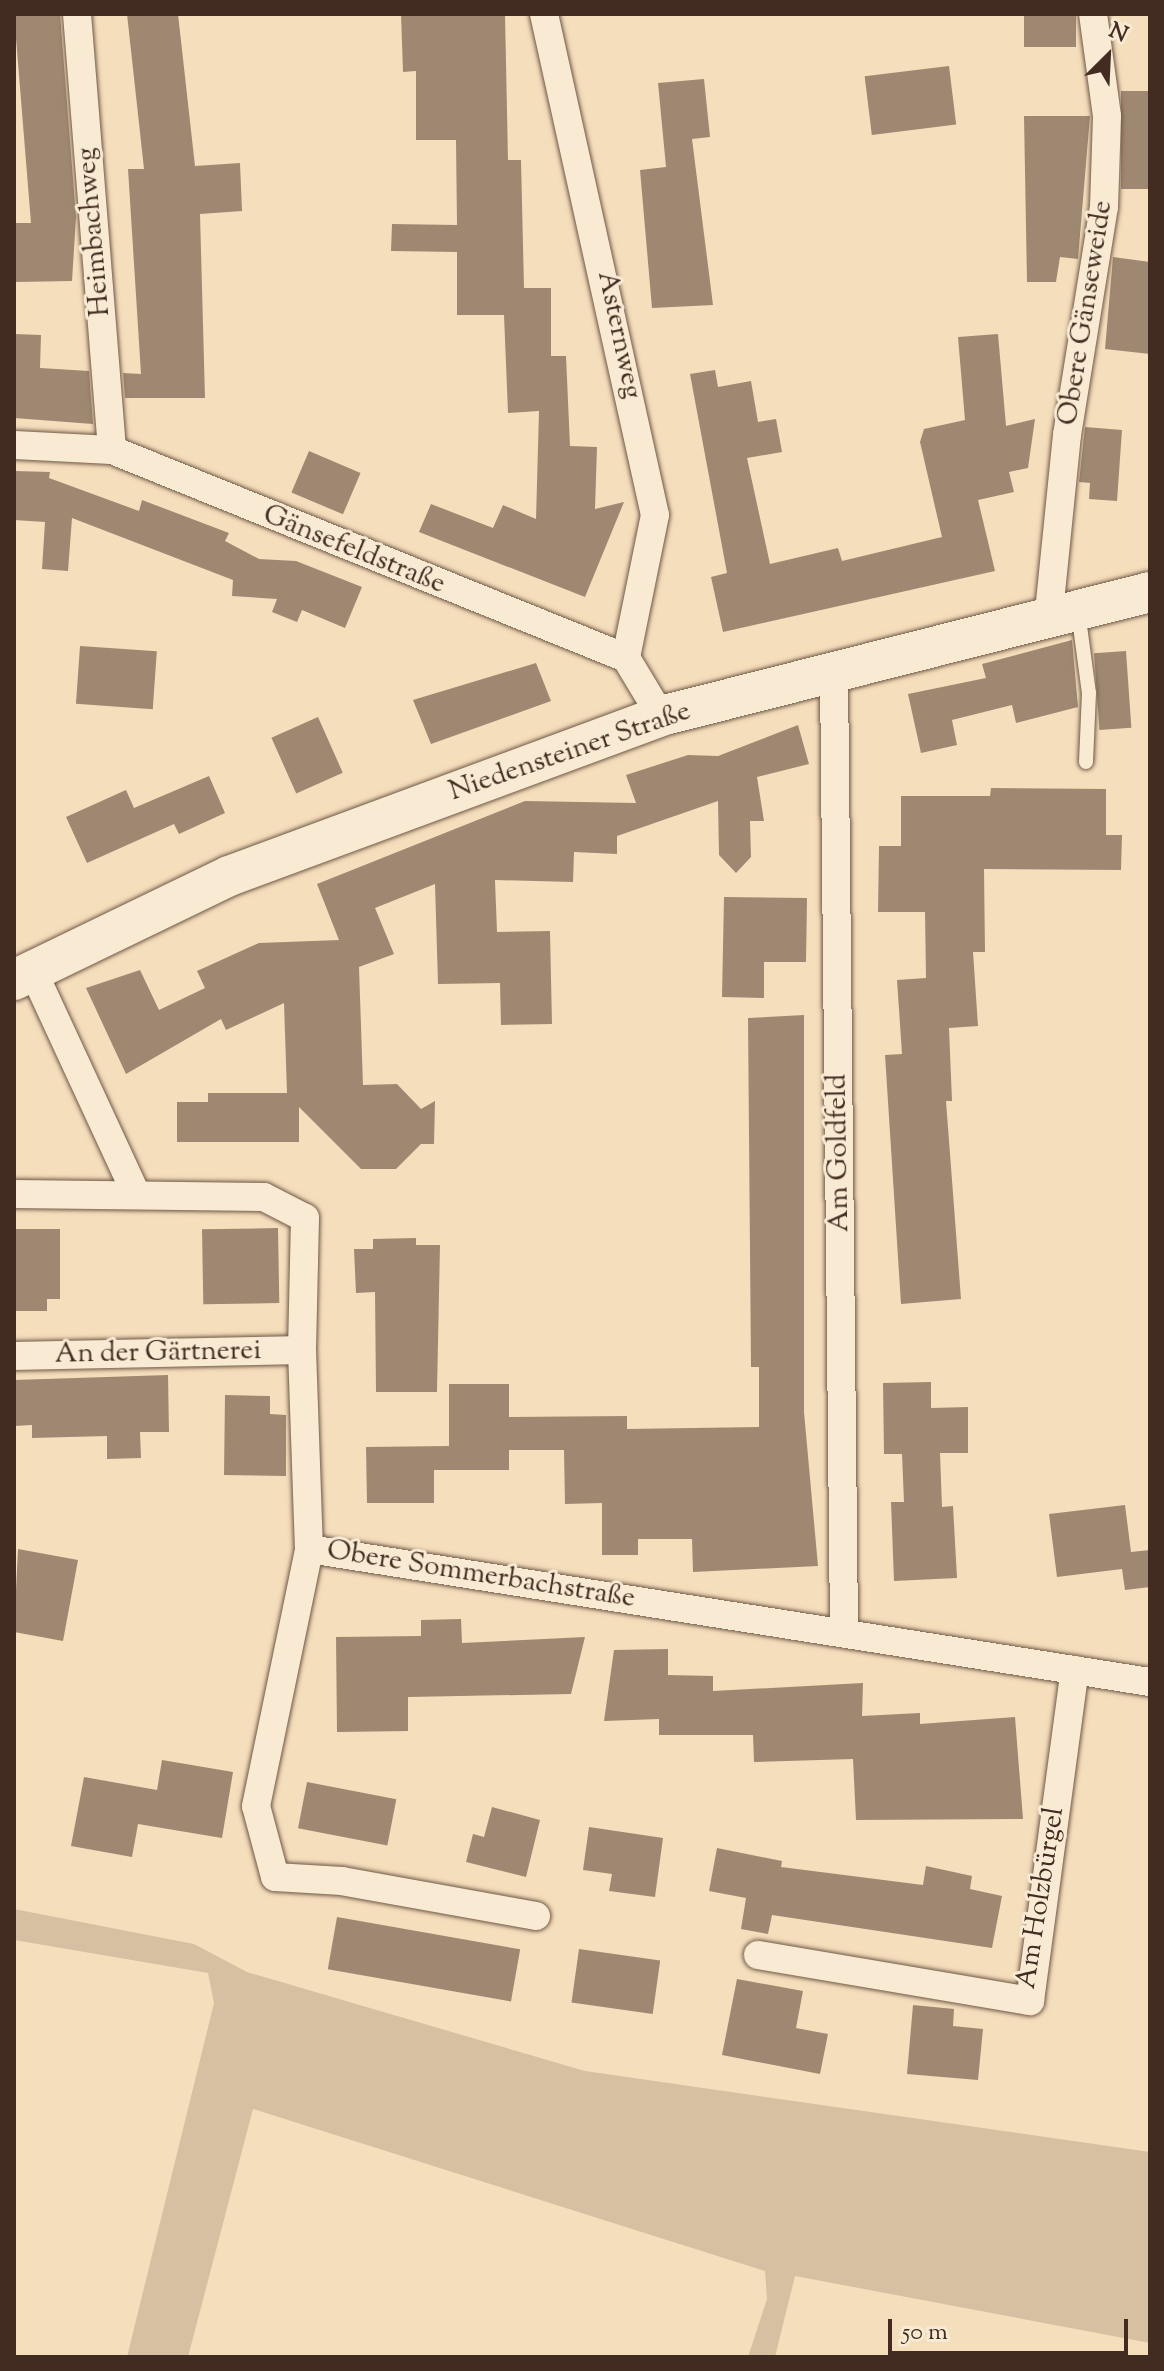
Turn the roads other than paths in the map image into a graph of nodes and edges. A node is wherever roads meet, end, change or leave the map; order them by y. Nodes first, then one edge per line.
1 (77, 14) edge
2 (544, 14) edge
3 (1096, 14) edge
4 (14, 445) edge
5 (112, 450) junction
6 (1150, 592) edge
7 (1063, 610) junction
8 (626, 658) junction
9 (834, 674) junction
10 (661, 716) junction
11 (1086, 762) dead end
12 (24, 976) edge
13 (134, 1190) junction
14 (14, 1194) edge
15 (302, 1350) junction
16 (14, 1356) edge
17 (309, 1549) junction
18 (844, 1632) junction
19 (1075, 1670) junction
20 (1150, 1682) edge
21 (536, 1916) dead end
22 (758, 1955) dead end

1 - 5 street, Heimbachweg
2 - 8 street, Asternweg
3 - 7 street, Obere Gänseweide
4 - 5 street, Gänsefeldstraße
5 - 8 street, Gänsefeldstraße
6 - 7 main road, Niedensteiner Straße
7 - 9 main road, Niedensteiner Straße
7 - 11 lane
8 - 10 street
9 - 10 main road, Niedensteiner Straße
9 - 18 street, Am Goldfeld
10 - 12 main road, Niedensteiner Straße
12 - 13 street
13 - 14 street, An der Gärtnerei
13 - 15 street, An der Gärtnerei
15 - 16 street, An der Gärtnerei
15 - 17 street, An der Gärtnerei
17 - 18 street, Obere Sommerbachstraße
17 - 21 street, Obere Sommerbachstraße
18 - 19 street, Obere Sommerbachstraße
19 - 20 street, Obere Sommerbachstraße
19 - 22 street, Am Holzbürgel

